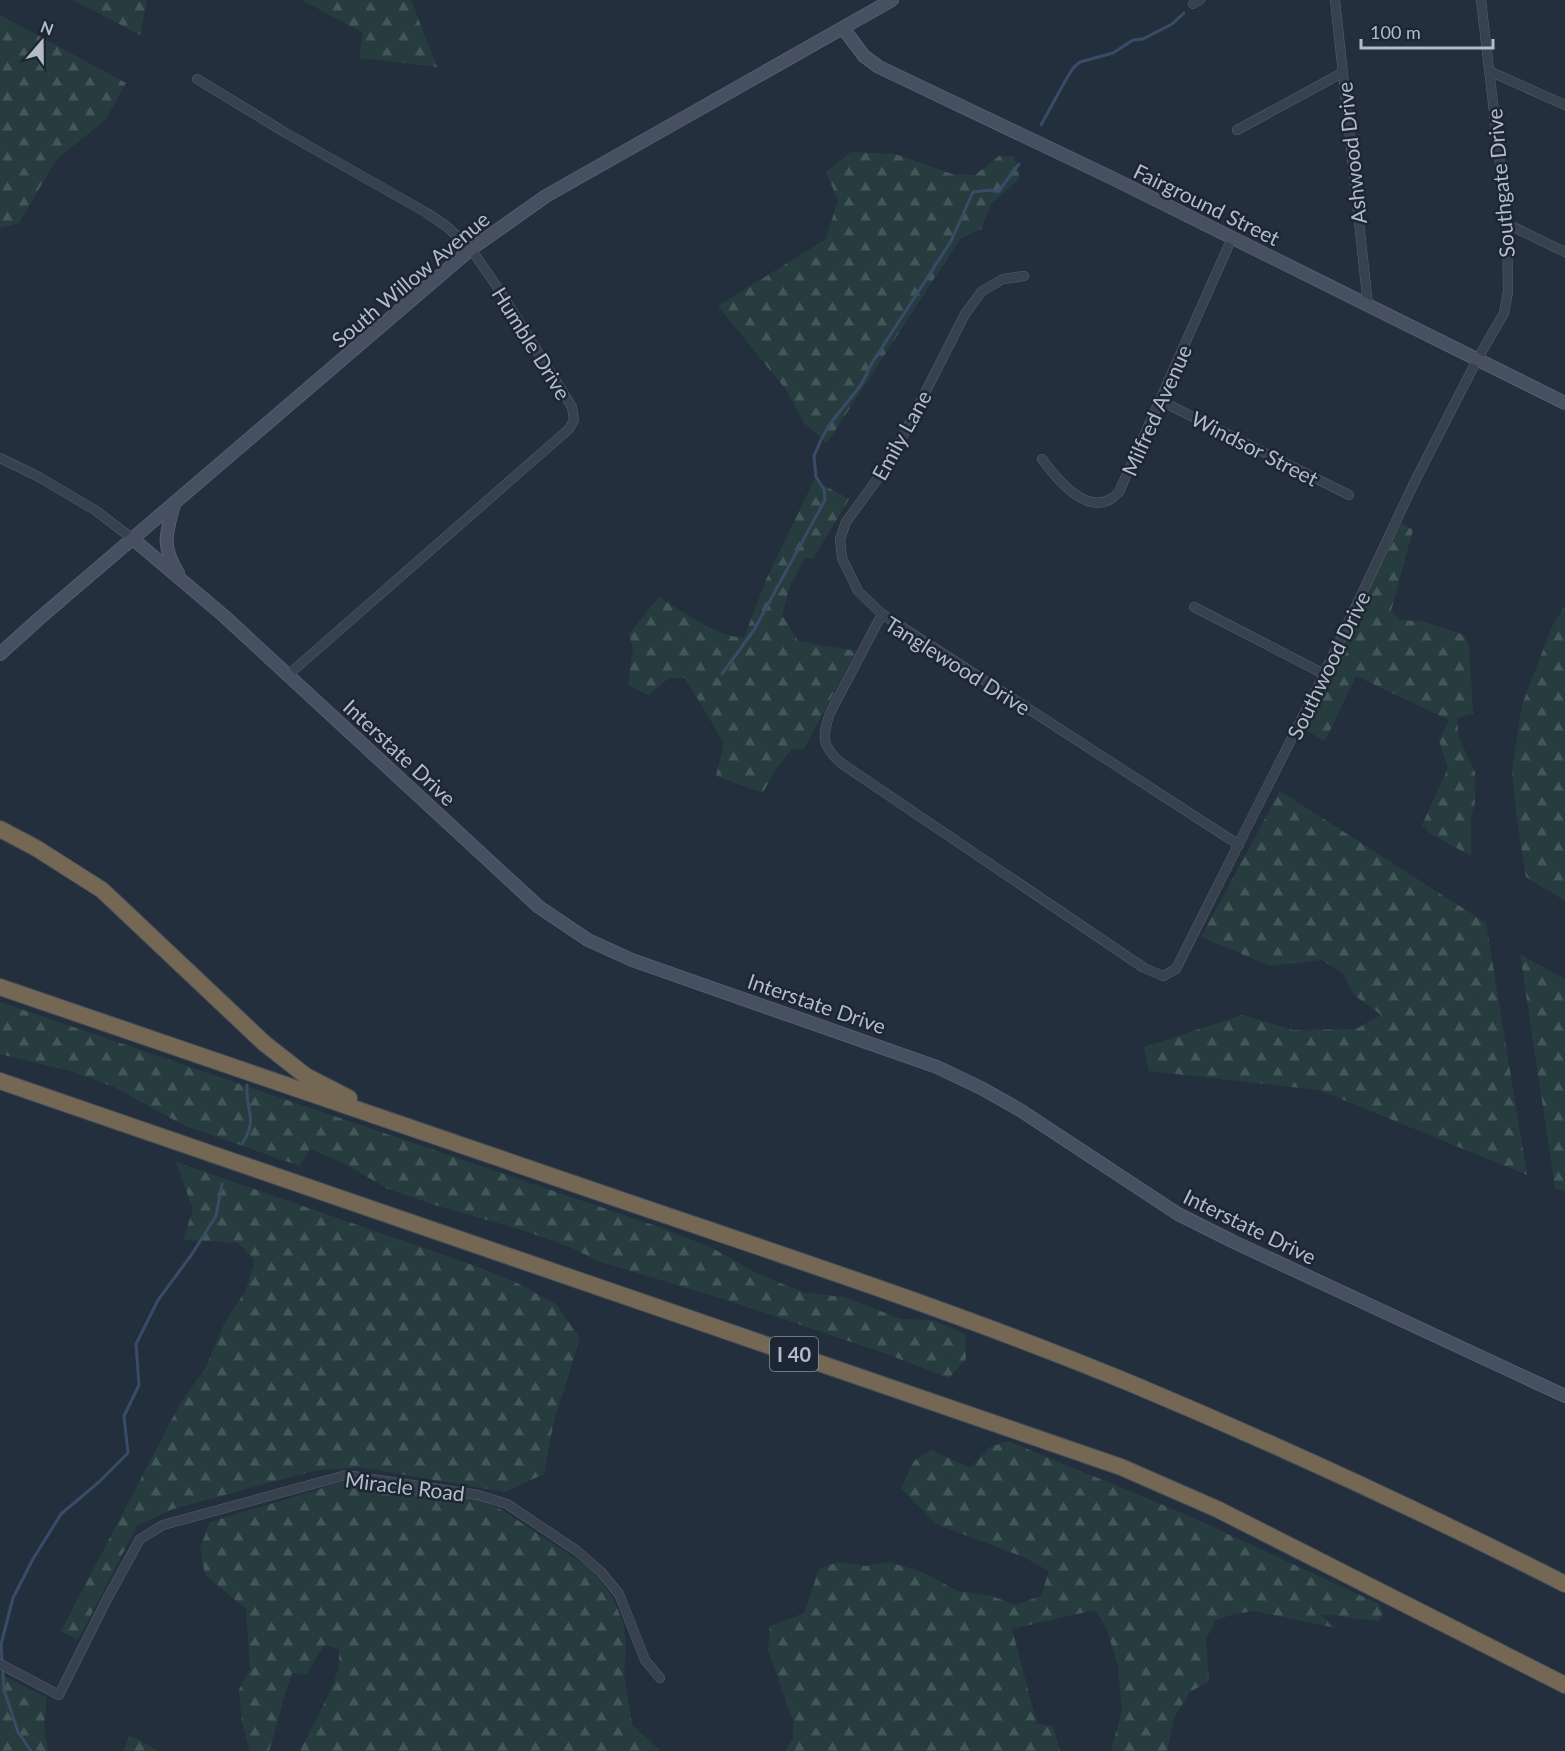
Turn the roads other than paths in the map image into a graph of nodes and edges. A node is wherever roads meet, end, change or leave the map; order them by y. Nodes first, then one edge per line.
1 (892, 0) edge
2 (1335, 0) edge
3 (1481, 0) edge
4 (843, 28) junction
5 (1489, 71) junction
6 (1342, 73) junction
7 (197, 79) dead end
8 (1565, 105) edge
9 (1237, 130) dead end
10 (1507, 224) junction
11 (1232, 238) junction
12 (471, 249) junction
13 (1565, 252) edge
14 (1024, 276) dead end
15 (1368, 305) junction
16 (1477, 360) junction
17 (1161, 401) junction
18 (1565, 403) edge
19 (0, 458) edge
20 (1042, 459) dead end
21 (1348, 495) dead end
22 (174, 503) junction
23 (133, 539) junction
24 (183, 581) junction
25 (1194, 608) dead end
26 (882, 614) junction
27 (0, 654) edge
28 (1324, 674) junction
29 (288, 675) junction
30 (0, 829) edge
31 (1239, 845) junction
32 (1176, 969) joint
33 (0, 987) edge
34 (3, 1083) edge
35 (394, 1122) junction
36 (1565, 1396) edge
37 (1565, 1584) edge
38 (0, 1664) edge
39 (660, 1678) dead end
40 (1565, 1685) edge

1 - 4 main road, South Willow Avenue
2 - 6 street, Ashwood Drive
3 - 5 street, Southgate Drive
4 - 11 main road, Fairground Street
4 - 12 main road, South Willow Avenue
5 - 8 street
5 - 10 street, Southgate Drive
6 - 9 street
6 - 15 street, Ashwood Drive
7 - 12 street, Humble Drive
10 - 13 street
10 - 16 street, Southgate Drive
11 - 15 main road, Fairground Street
11 - 17 street, Milfred Avenue
12 - 22 main road, South Willow Avenue
12 - 29 street, Humble Drive
14 - 26 street, Emily Lane
15 - 16 main road, Fairground Street
16 - 18 main road, Fairground Street
16 - 28 street, Southwood Drive
17 - 20 street, Milfred Avenue
17 - 21 street, Windsor Street
19 - 23 street
22 - 23 main road, South Willow Avenue
22 - 24 main road
23 - 24 main road, Interstate Drive
23 - 27 main road, South Willow Avenue
24 - 29 main road, Interstate Drive
25 - 28 street
26 - 31 street, Tanglewood Drive
26 - 32 street, Tanglewood Drive
28 - 31 street, Southwood Drive
29 - 36 main road, Interstate Drive
30 - 35 highway
31 - 32 street, Southwood Drive
33 - 35 highway
34 - 40 highway, I 40
35 - 37 highway
38 - 39 street, Miracle Road

